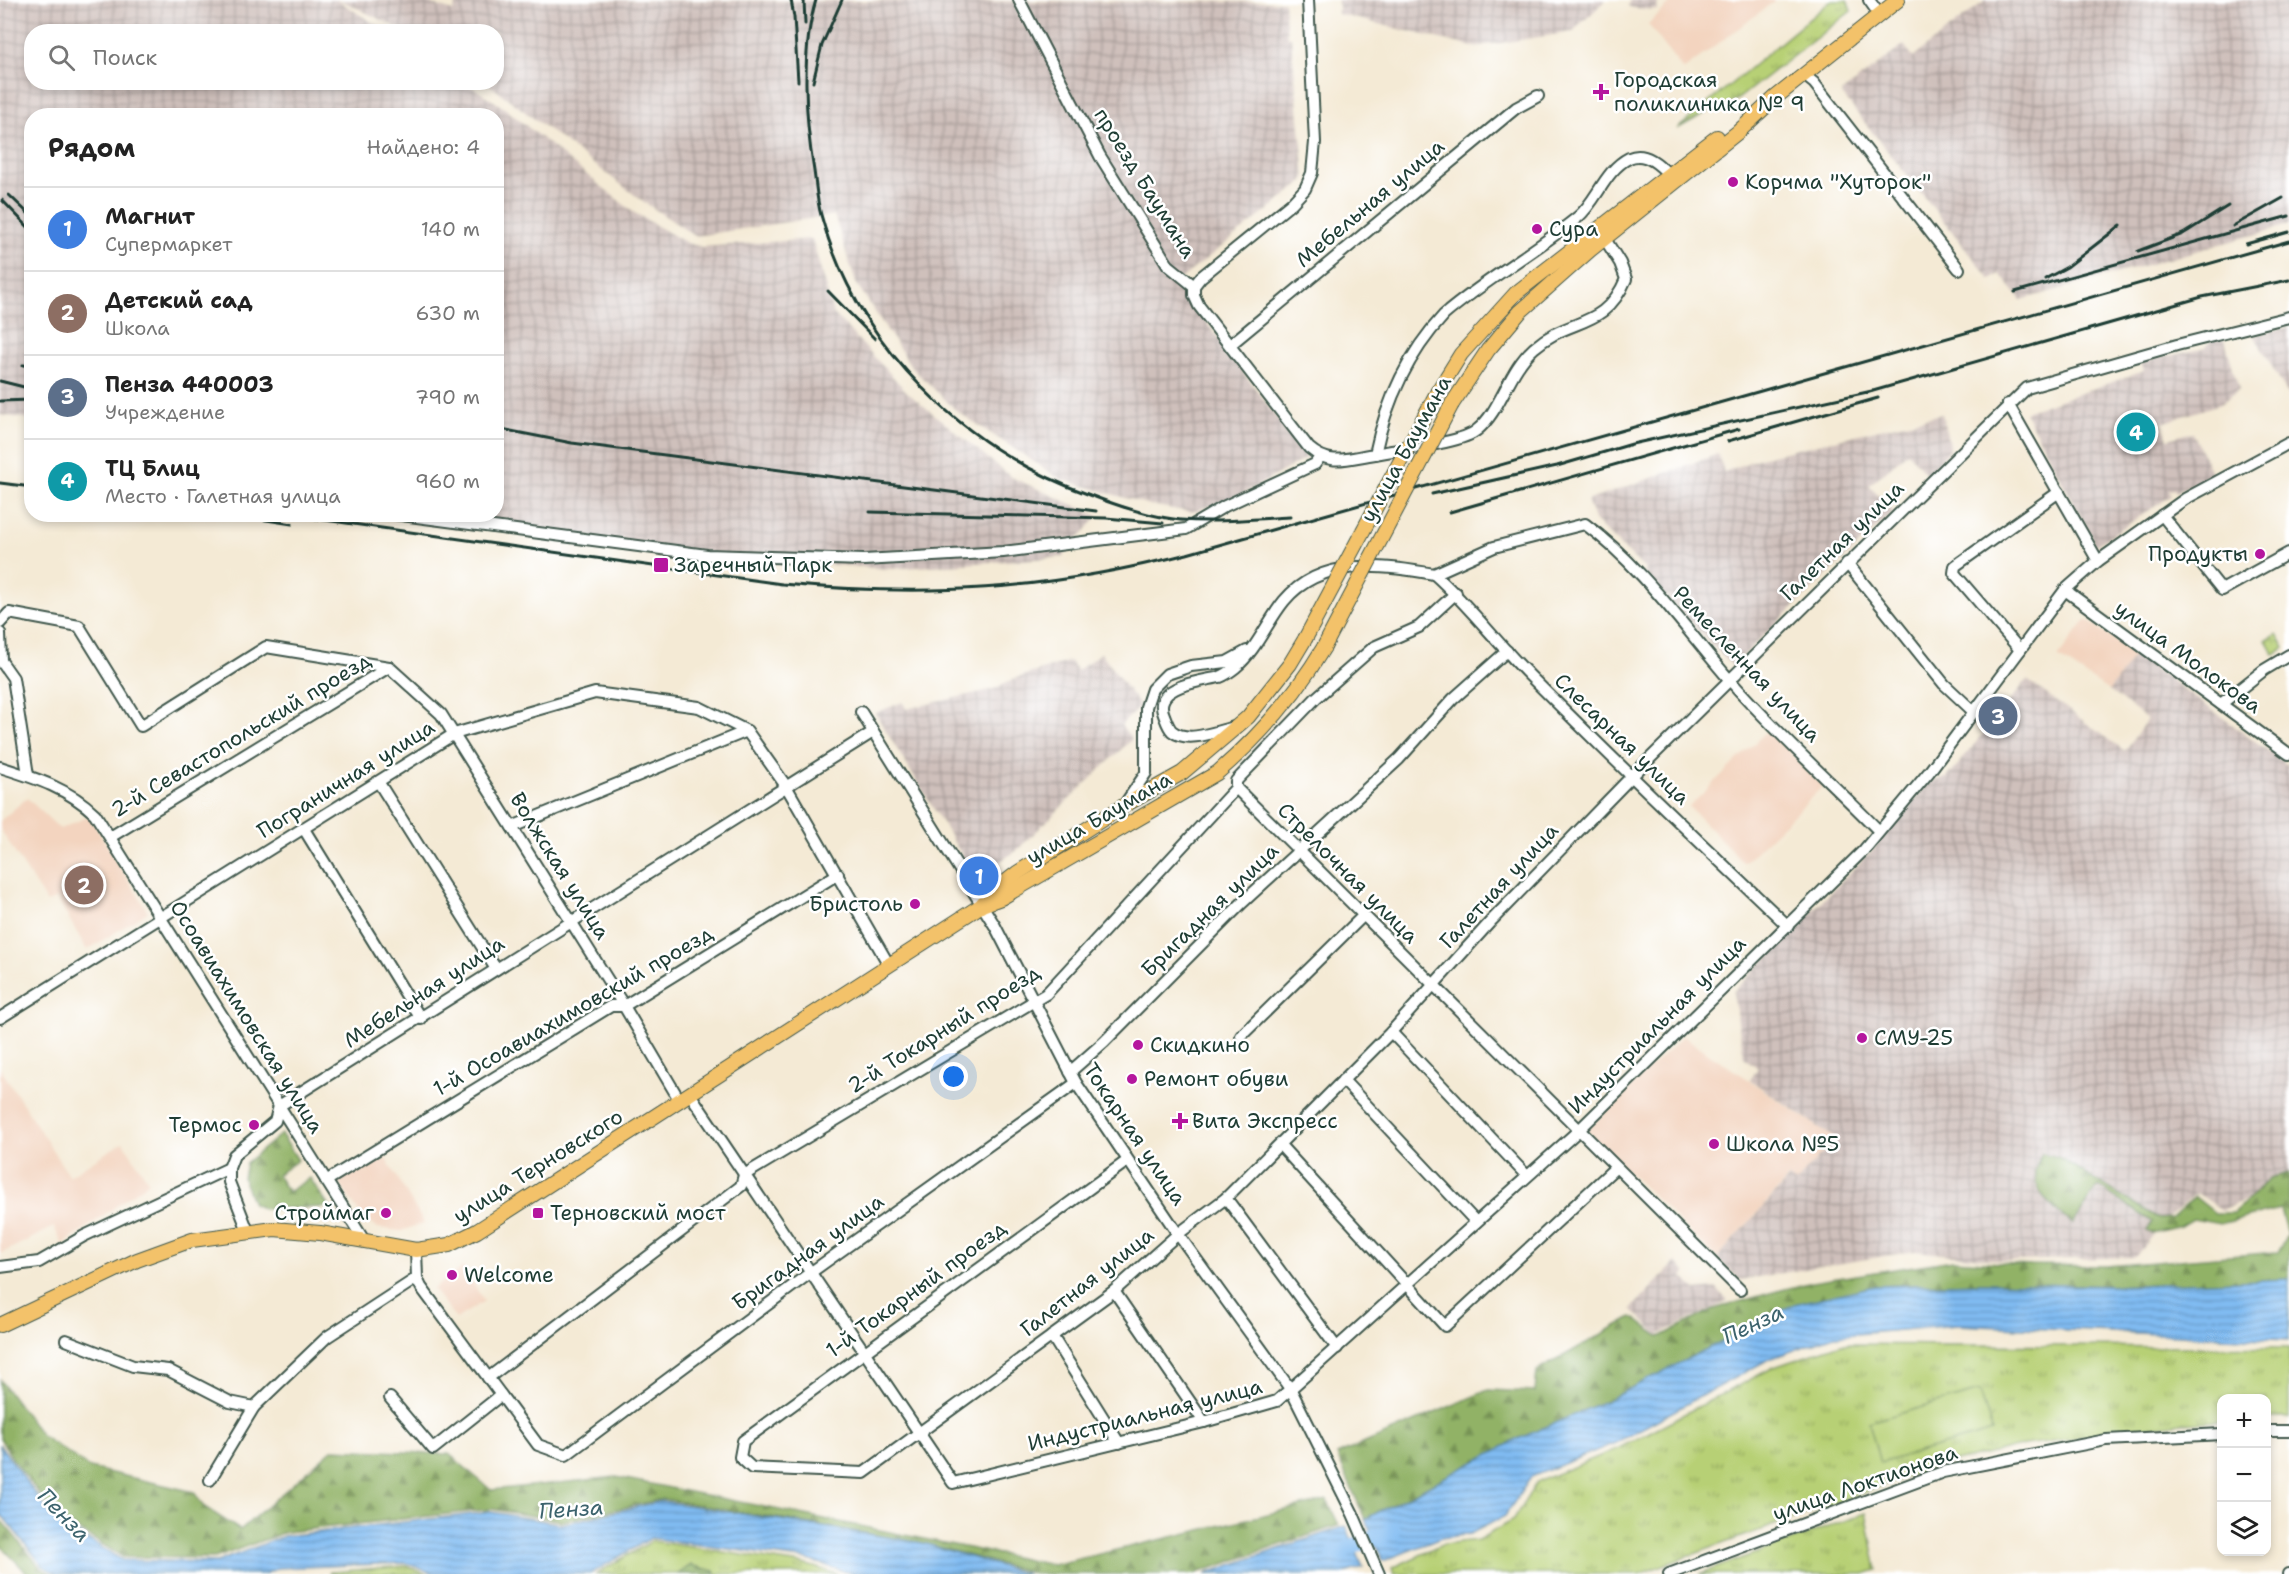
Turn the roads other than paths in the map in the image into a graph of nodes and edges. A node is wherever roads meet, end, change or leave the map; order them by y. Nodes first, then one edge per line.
1 (1019, 0) edge
2 (1308, 0) edge
3 (1869, 0) edge
4 (1898, 0) edge
5 (1879, 14) junction
6 (1804, 75) junction
7 (1538, 96) dead end
8 (1776, 97) junction
9 (1668, 174) junction
10 (1605, 239) junction
11 (1959, 269) dead end
12 (1194, 286) junction
13 (2289, 317) edge
14 (1230, 345) junction
15 (2008, 404) junction
16 (2289, 443) edge
17 (1375, 454) junction
18 (1320, 457) junction
19 (2059, 492) junction
20 (2162, 515) junction
21 (455, 522) edge
22 (2289, 553) edge
23 (2098, 561) junction
24 (1847, 563) junction
25 (1434, 574) junction
26 (2065, 590) junction
27 (1456, 593) junction
28 (0, 623) edge
29 (0, 633) edge
30 (1255, 647) junction
31 (2020, 650) junction
32 (1507, 651) junction
33 (2289, 656) edge
34 (389, 667) junction
35 (1729, 678) junction
36 (2221, 704) junction
37 (861, 712) dead end
38 (1974, 712) junction
39 (1239, 726) junction
40 (747, 731) junction
41 (873, 732) junction
42 (454, 734) junction
43 (2289, 754) edge
44 (0, 767) edge
45 (28, 775) junction
46 (1630, 777) junction
47 (379, 783) junction
48 (786, 786) junction
49 (1236, 788) junction
50 (1125, 805) junction
51 (512, 827) junction
52 (304, 829) junction
53 (1880, 831) junction
54 (112, 836) junction
55 (1299, 851) junction
56 (838, 874) junction
57 (982, 905) junction
58 (161, 915) junction
59 (1363, 916) junction
60 (572, 921) junction
61 (1788, 926) junction
62 (889, 965) junction
63 (496, 969) junction
64 (1432, 986) junction
65 (1032, 1001) junction
66 (624, 1006) junction
67 (0, 1018) edge
68 (421, 1019) junction
69 (1391, 1032) junction
70 (1241, 1036) dead end
71 (1070, 1072) junction
72 (1343, 1080) junction
73 (1076, 1083) junction
74 (685, 1097) junction
75 (279, 1106) junction
76 (1578, 1131) junction
77 (1280, 1145) junction
78 (1127, 1161) junction
79 (229, 1168) junction
80 (1615, 1168) junction
81 (744, 1175) junction
82 (1527, 1176) junction
83 (326, 1181) junction
84 (1226, 1198) junction
85 (1476, 1222) junction
86 (248, 1231) junction
87 (1178, 1234) junction
88 (365, 1242) junction
89 (416, 1250) junction
90 (0, 1267) edge
91 (810, 1273) junction
92 (417, 1278) junction
93 (1406, 1286) junction
94 (1114, 1290) junction
95 (1740, 1290) dead end
96 (0, 1325) edge
97 (1052, 1336) junction
98 (66, 1340) dead end
99 (1337, 1348) junction
100 (862, 1352) junction
101 (488, 1378) junction
102 (1291, 1390) junction
103 (501, 1395) junction
104 (390, 1398) dead end
105 (254, 1407) junction
106 (1204, 1422) junction
107 (2271, 1431) edge
108 (2289, 1431) edge
109 (919, 1432) junction
110 (2217, 1434) edge
111 (1119, 1443) junction
112 (740, 1457) joint
113 (210, 1480) dead end
114 (953, 1483) joint
115 (1378, 1571) edge
116 (1669, 1574) edge

1 - 12 street, проезд Баумана
2 - 12 street
3 - 5 street
4 - 5 main road, улица Баумана
5 - 6 main road, улица Баумана
6 - 8 main road, улица Баумана
6 - 11 street
7 - 14 street, Мебельная улица
8 - 9 main road, улица Баумана
8 - 10 main road, улица Баумана
9 - 17 street
9 - 39 main road, улица Баумана, bridge
10 - 17 street
10 - 57 main road, улица Баумана, bridge
12 - 14 street, проезд Баумана
13 - 15 street, Галетная улица
14 - 18 street, проезд Баумана
15 - 19 street
15 - 24 street, Галетная улица
16 - 20 street, Индустриальная улица
17 - 18 street
18 - 21 street
19 - 23 street
19 - 31 street
20 - 22 street
20 - 23 street, Индустриальная улица
23 - 26 street, Индустриальная улица
24 - 35 street, Галетная улица
24 - 38 street
25 - 27 street, Слесарная улица
25 - 30 street
25 - 35 street, Ремесленная улица
26 - 31 street, Индустриальная улица
26 - 36 street, улица Молокова
27 - 32 street, Слесарная улица
27 - 49 street, 2-й Токарный проезд
28 - 34 street
29 - 45 street
30 - 39 street
30 - 50 street
31 - 38 street, Индустриальная улица
32 - 46 street, Слесарная улица
32 - 55 street, Бригадная улица
33 - 36 street
34 - 42 street, Волжская улица
34 - 54 street, 2-й Севастопольский проезд
35 - 46 street, Галетная улица
35 - 53 street, Ремесленная улица
36 - 43 street, улица Молокова
37 - 41 street, Токарная улица
38 - 53 street, Индустриальная улица
39 - 50 main road, улица Баумана
40 - 42 street, Пограничная улица
40 - 48 street
40 - 51 street
41 - 48 street, Мебельная улица
41 - 57 street, Токарная улица
42 - 47 street, Пограничная улица
42 - 51 street, Волжская улица
44 - 45 street, Осоавиахимовская улица
45 - 54 street, Осоавиахимовская улица
46 - 61 street, Слесарная улица
46 - 64 street, Галетная улица
47 - 52 street, Пограничная улица
47 - 63 street
48 - 56 street
48 - 60 street, Мебельная улица
49 - 55 street, Стрелочная улица
49 - 65 street, 2-й Токарный проезд
50 - 57 main road, улица Баумана
51 - 60 street, Волжская улица
52 - 58 street, Пограничная улица
52 - 68 street
53 - 61 street, Индустриальная улица
54 - 58 street, Осоавиахимовская улица
55 - 59 street, Стрелочная улица
55 - 71 street, Бригадная улица
56 - 62 street
56 - 66 street, 1-й Осоавиахимовский проезд
57 - 62 main road, улица Терновского
57 - 65 street, Токарная улица
58 - 67 street, Пограничная улица
58 - 75 street, Осоавиахимовская улица
59 - 64 street, Стрелочная улица
59 - 70 street
60 - 63 street, Мебельная улица
60 - 66 street, Волжская улица
61 - 76 street, Индустриальная улица
62 - 74 main road, улица Терновского
63 - 68 street, Мебельная улица
64 - 69 street, Галетная улица
64 - 76 street, Стрелочная улица
65 - 71 street, Токарная улица
65 - 81 street, 2-й Токарный проезд
66 - 74 street, Волжская улица
66 - 83 street, 1-й Осоавиахимовский проезд
68 - 75 street, Мебельная улица
69 - 72 street, Галетная улица
69 - 82 street
71 - 73 street, Токарная улица
72 - 77 street, Галетная улица
72 - 85 street
73 - 78 street, Токарная улица
73 - 91 street, Бригадная улица
74 - 81 street, Волжская улица
74 - 89 main road, улица Терновского
75 - 79 street, Мебельная улица
75 - 83 street, Осоавиахимовская улица
76 - 80 street, Стрелочная улица
76 - 82 street, Индустриальная улица
77 - 84 street, Галетная улица
77 - 93 street
78 - 87 street, Токарная улица
78 - 100 street, 1-й Токарный проезд
79 - 86 street
79 - 90 street, Мебельная улица
80 - 93 street
80 - 95 street, Стрелочная улица
81 - 91 street, Волжская улица
81 - 101 street, 2-й Токарный проезд
82 - 85 street, Индустриальная улица
83 - 88 street, Осоавиахимовская улица
84 - 87 street, Галетная улица
84 - 99 street
85 - 93 street, Индустриальная улица
86 - 88 main road, улица Терновского
86 - 96 main road, улица Терновского
87 - 94 street, Галетная улица
87 - 102 street, Токарная улица
88 - 89 main road, улица Терновского
89 - 92 street
91 - 100 street, Волжская улица
91 - 103 street, Бригадная улица
92 - 101 street
92 - 105 street
93 - 99 street, Индустриальная улица
94 - 97 street, Галетная улица
94 - 106 street
97 - 109 street, Галетная улица
97 - 111 street
98 - 105 street
99 - 102 street, Индустриальная улица
100 - 109 street, Волжская улица
100 - 112 street, 1-й Токарный проезд
101 - 103 street
102 - 106 street, Индустриальная улица
102 - 115 street, Токарная улица
103 - 104 street
105 - 113 street
106 - 111 street, Индустриальная улица
107 - 108 street
109 - 112 street, Галетная улица
109 - 114 street, Волжская улица
110 - 116 street, улица Локтионова
111 - 114 street, Индустриальная улица

